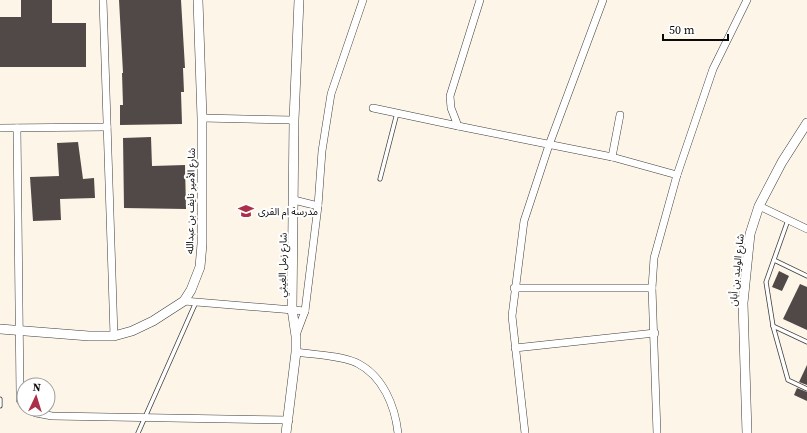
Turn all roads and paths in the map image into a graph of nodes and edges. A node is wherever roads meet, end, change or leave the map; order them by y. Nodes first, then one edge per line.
1 (103, 0) edge
2 (198, 0) edge
3 (299, 0) edge
4 (363, 0) edge
5 (480, 0) edge
6 (603, 0) edge
7 (747, 0) edge
8 (373, 108) dead end
9 (397, 114) junction
10 (620, 116) dead end
11 (202, 118) junction
12 (294, 120) junction
13 (807, 123) edge
14 (458, 126) junction
15 (107, 127) junction
16 (0, 128) edge
17 (17, 128) junction
18 (549, 145) junction
19 (612, 157) junction
20 (677, 175) junction
21 (380, 179) dead end
22 (294, 200) junction
23 (318, 206) junction
24 (759, 206) junction
25 (788, 220) junction
26 (807, 229) edge
27 (774, 260) junction
28 (807, 276) edge
29 (514, 288) junction
30 (652, 288) junction
31 (184, 301) junction
32 (196, 302) junction
33 (292, 309) junction
34 (305, 311) junction
35 (773, 326) junction
36 (0, 329) edge
37 (19, 331) junction
38 (655, 333) junction
39 (114, 336) junction
40 (296, 336) junction
41 (807, 342) edge
42 (515, 348) junction
43 (296, 352) junction
44 (20, 377) edge
45 (807, 389) edge
46 (0, 399) edge
47 (0, 406) edge
48 (56, 416) edge
49 (144, 416) junction
50 (289, 420) junction
51 (138, 433) edge
52 (286, 433) edge
53 (398, 433) edge
54 (525, 433) edge
55 (657, 433) edge
56 (747, 433) edge

1 - 15 street
2 - 11 street, شارع الأمير نايف بن عبدالله
3 - 12 street, شارع زمل الغيثي
4 - 23 street
5 - 14 street
6 - 18 street
7 - 20 street
8 - 9 street
9 - 14 street
9 - 21 lane
10 - 19 street
11 - 12 street
11 - 31 street, شارع الأمير نايف بن عبدالله
12 - 22 street, شارع زمل الغيثي
13 - 24 street, شارع الوليد بن أبان
14 - 18 street
15 - 17 street
15 - 39 street
16 - 17 street
17 - 37 street
18 - 19 street
18 - 29 street
19 - 20 street
20 - 30 street
22 - 23 street
22 - 33 street, شارع زمل الغيثي
23 - 34 street
24 - 25 street
24 - 56 street, شارع الوليد بن أبان
25 - 26 street
25 - 27 lane
27 - 28 lane
27 - 35 lane
29 - 30 street
29 - 42 street
30 - 38 street
31 - 32 street
31 - 39 street, شارع الأمير نايف بن عبدالله
32 - 33 street
32 - 49 lane
33 - 34 street
33 - 40 street, شارع زمل الغيثي
34 - 40 street
35 - 41 lane
35 - 45 lane
36 - 37 street, شارع الأمير نايف بن عبدالله
37 - 39 street, شارع الأمير نايف بن عبدالله
37 - 44 street
38 - 42 street
38 - 55 street
40 - 43 street, شارع زمل الغيثي
42 - 54 street
43 - 50 street, شارع زمل الغيثي
43 - 53 street
46 - 47 lane
48 - 49 street
49 - 50 street
49 - 51 lane
50 - 52 street, شارع زمل الغيثي

